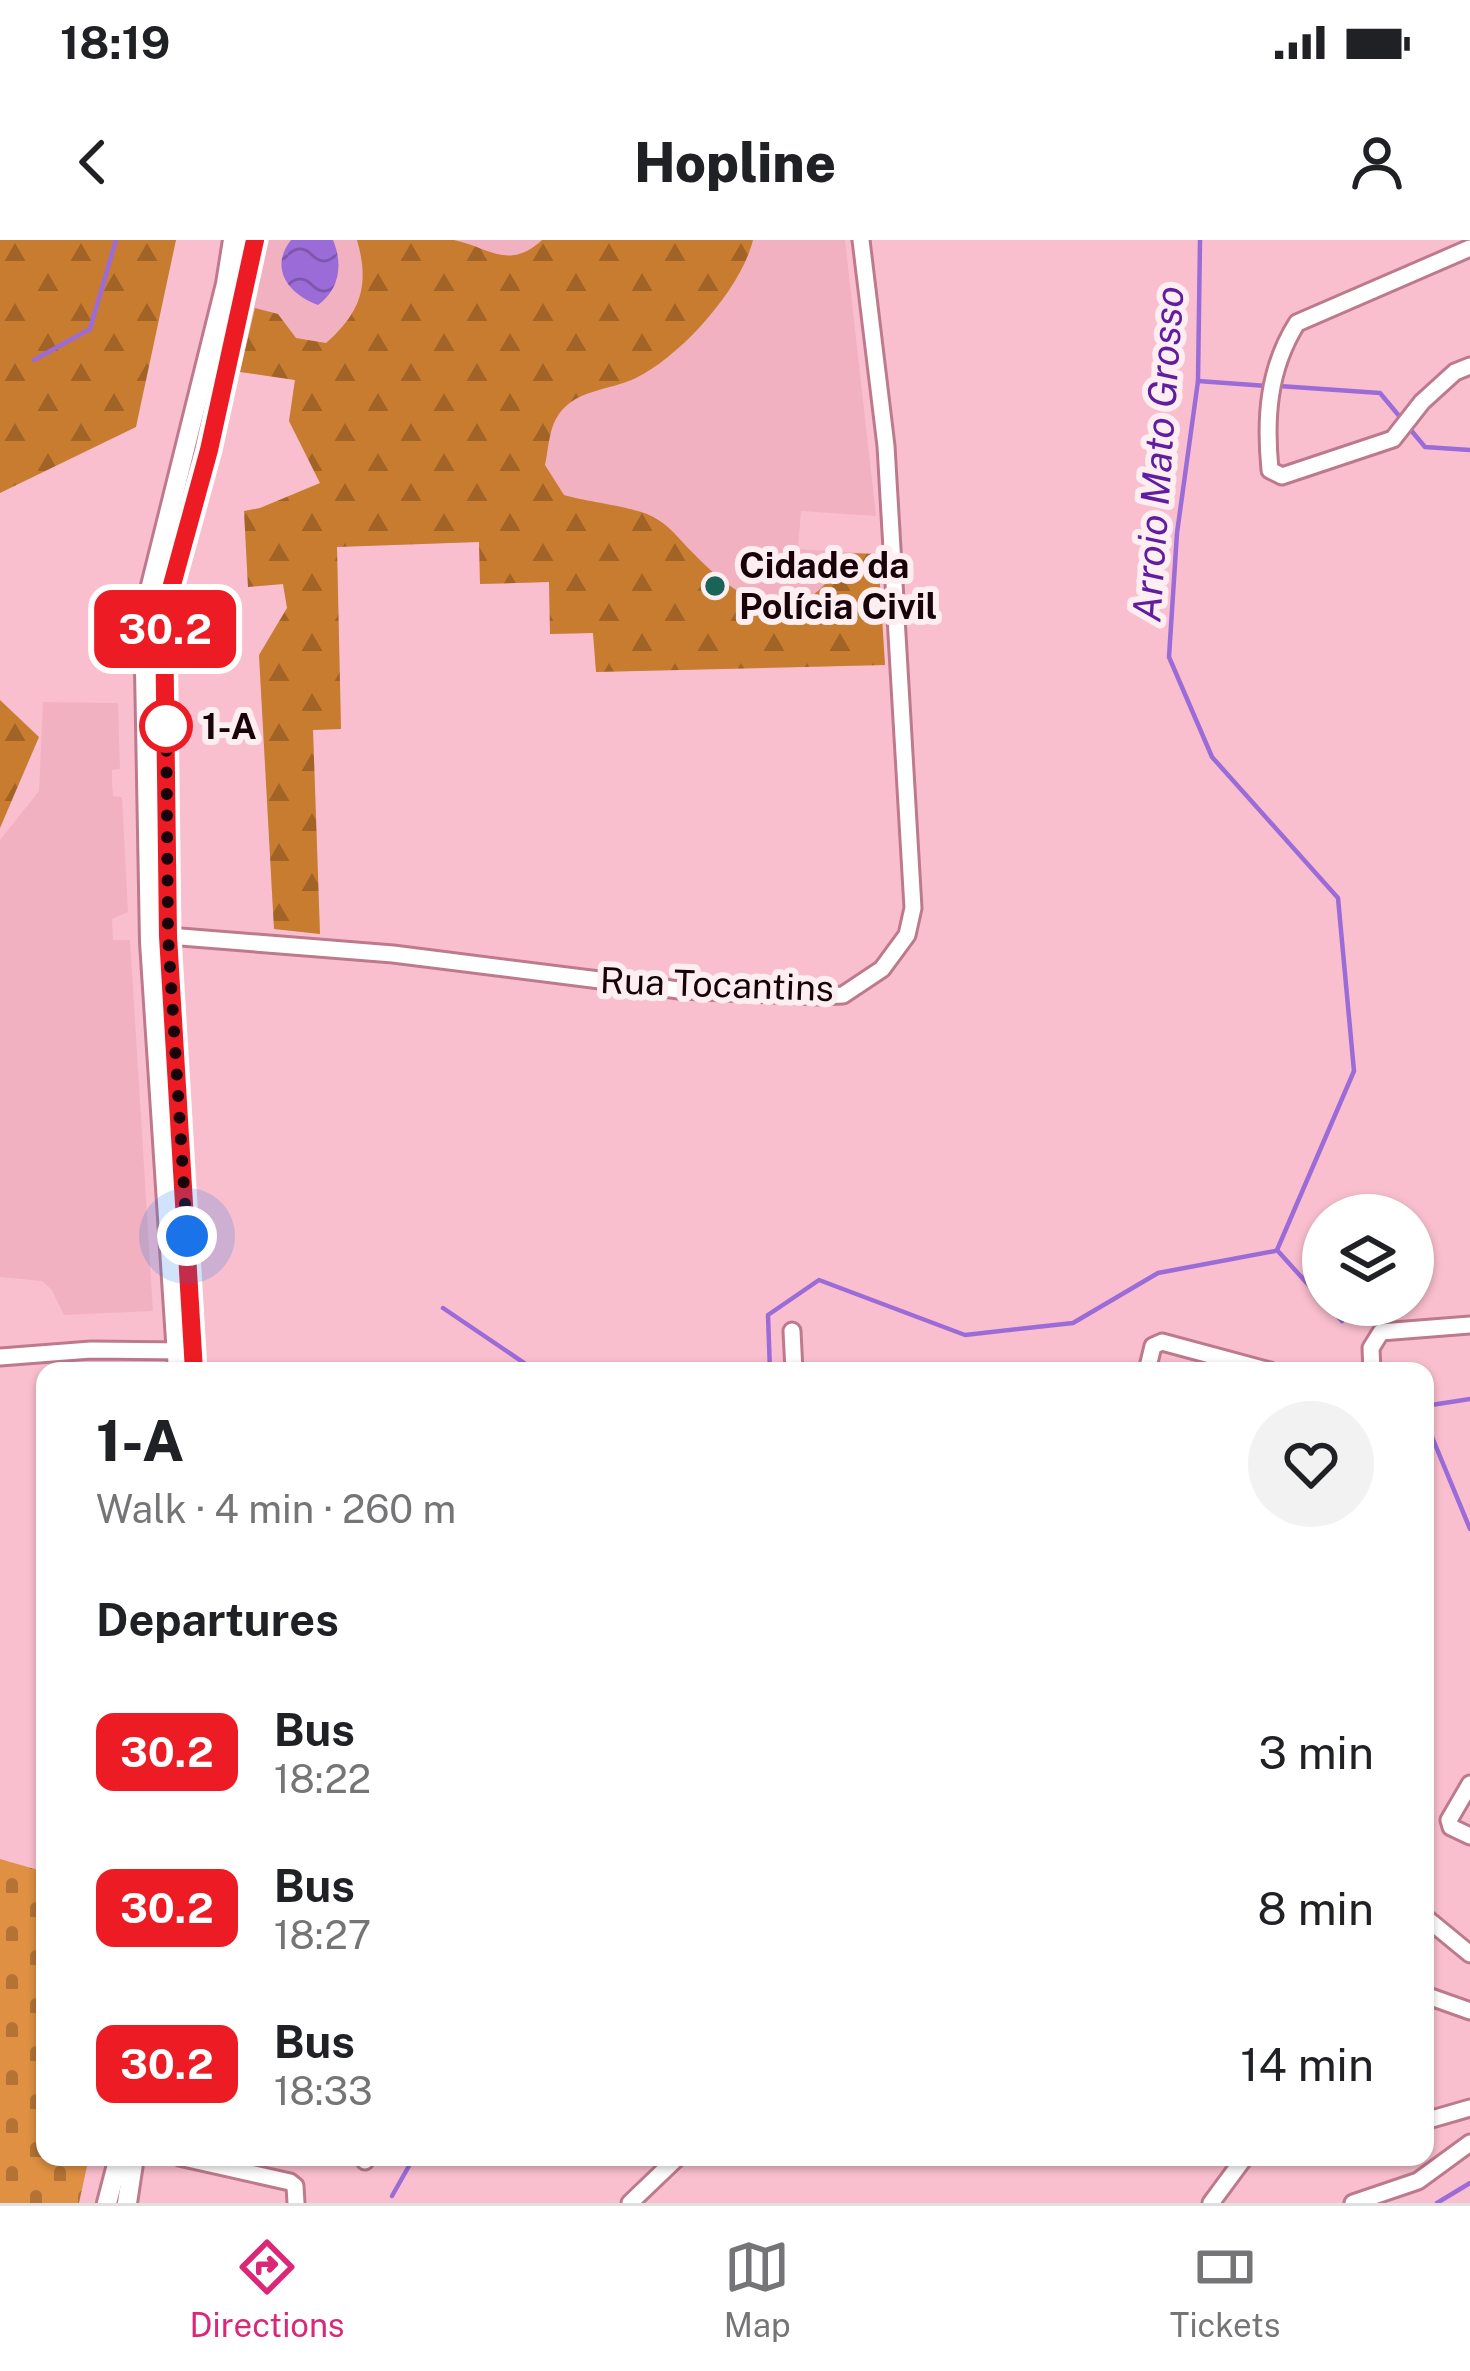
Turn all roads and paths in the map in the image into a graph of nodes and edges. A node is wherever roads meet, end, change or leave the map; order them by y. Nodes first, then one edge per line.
1 (233, 240) edge
2 (255, 240) edge
3 (861, 240) edge
4 (1470, 248) edge
5 (1470, 366) edge
6 (168, 936) junction
7 (1470, 1325) edge
8 (792, 1331) dead end
9 (0, 1357) edge
10 (183, 1357) edge
11 (794, 1362) edge
12 (1151, 1362) edge
13 (1234, 1362) edge
14 (1372, 1362) edge
15 (1470, 1784) edge
16 (1470, 1836) edge
17 (1434, 1924) edge
18 (1470, 1954) edge
19 (1434, 1998) edge
20 (1470, 2011) edge
21 (1470, 2108) edge
22 (1434, 2118) edge
23 (1470, 2143) edge
24 (116, 2166) edge
25 (133, 2166) edge
26 (218, 2166) edge
27 (669, 2166) edge
28 (1238, 2166) edge
29 (106, 2203) edge
30 (127, 2203) edge
31 (296, 2203) edge
32 (630, 2203) edge
33 (1211, 2203) edge
34 (1353, 2203) edge

1 - 10 main road
2 - 6 main road
3 - 6 street, Rua Tocantins
4 - 5 street
6 - 10 main road
7 - 14 street
8 - 11 street
9 - 10 street
12 - 13 street
15 - 16 street
17 - 18 street
19 - 20 street
21 - 22 street
23 - 34 street
24 - 29 main road
25 - 30 main road
26 - 31 street
27 - 32 street
28 - 33 street

